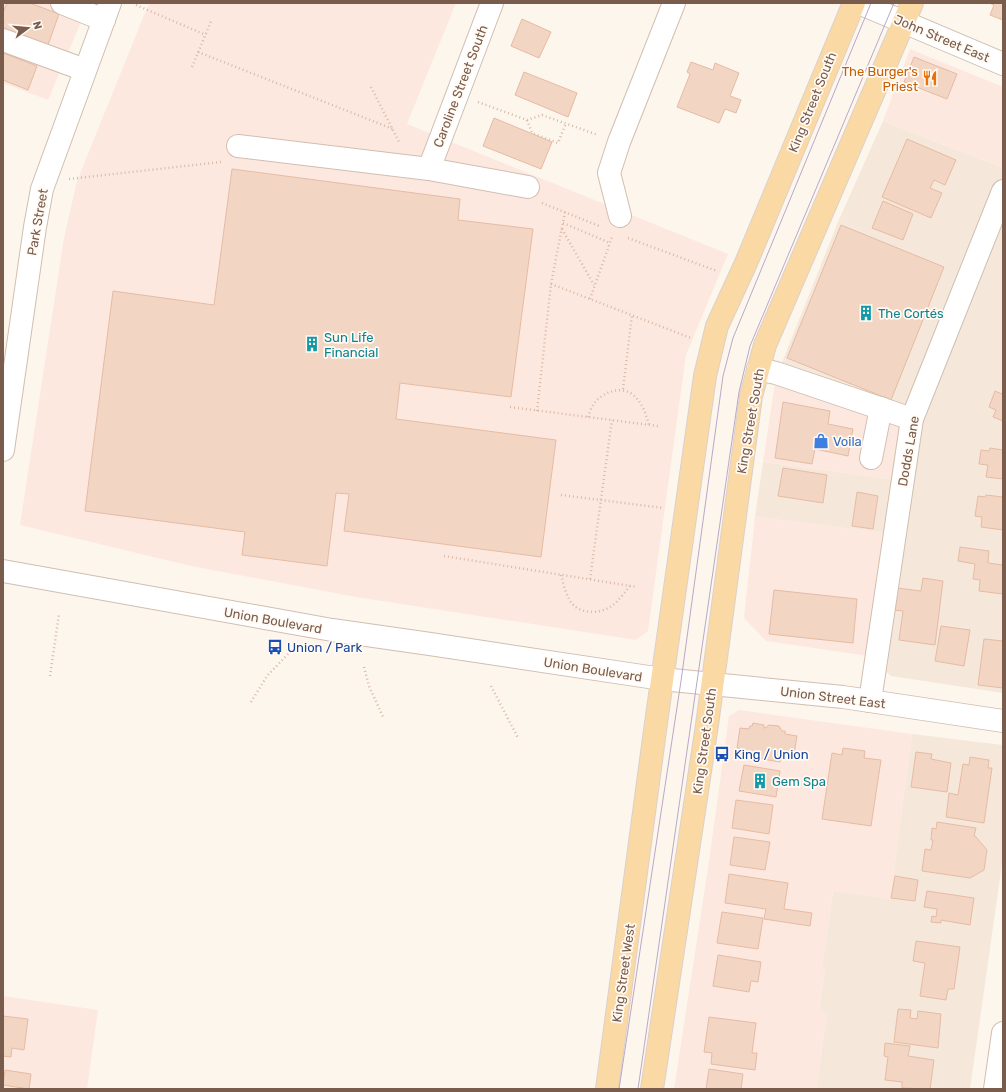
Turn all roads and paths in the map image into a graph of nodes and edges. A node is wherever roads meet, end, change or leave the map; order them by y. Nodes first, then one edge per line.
1 (62, 3) edge
2 (492, 3) edge
3 (674, 3) edge
4 (854, 3) edge
5 (859, 3) edge
6 (136, 5) dead end
7 (107, 11) edge
8 (908, 13) edge
9 (212, 19) dead end
10 (206, 35) junction
11 (3, 40) edge
12 (198, 52) junction
13 (1003, 64) edge
14 (192, 67) dead end
15 (85, 70) junction
16 (371, 87) dead end
17 (457, 94) junction
18 (527, 120) junction
19 (566, 123) junction
20 (393, 129) junction
21 (619, 142) junction
22 (238, 146) dead end
23 (402, 148) dead end
24 (223, 162) dead end
25 (429, 169) junction
26 (67, 180) dead end
27 (528, 187) dead end
28 (1003, 191) edge
29 (565, 212) dead end
30 (620, 216) joint
31 (562, 223) junction
32 (562, 229) junction
33 (610, 243) junction
34 (702, 265) dead end
35 (706, 267) dead end
36 (552, 284) junction
37 (595, 286) junction
38 (590, 299) junction
39 (632, 315) junction
40 (693, 339) dead end
41 (758, 369) junction
42 (623, 390) junction
43 (510, 407) dead end
44 (881, 408) junction
45 (536, 411) junction
46 (588, 417) junction
47 (912, 419) junction
48 (612, 420) junction
49 (649, 425) junction
50 (658, 426) dead end
51 (3, 450) edge
52 (871, 458) dead end
53 (561, 495) dead end
54 (601, 500) junction
55 (670, 509) dead end
56 (444, 556) dead end
57 (3, 570) edge
58 (561, 575) junction
59 (590, 579) junction
60 (630, 586) junction
61 (637, 587) dead end
62 (59, 614) dead end
63 (290, 652) dead end
64 (364, 667) dead end
65 (50, 676) dead end
66 (662, 679) junction
67 (712, 684) junction
68 (491, 686) dead end
69 (870, 701) junction
70 (251, 702) dead end
71 (384, 719) dead end
72 (1003, 721) edge
73 (518, 738) dead end
74 (638, 857) joint
75 (1003, 1033) edge
76 (607, 1089) edge
77 (652, 1089) edge
78 (995, 1089) edge

1 - 7 street
2 - 17 street, Caroline Street South
3 - 21 street
4 - 66 main road, King Street South
5 - 8 street, John Street East
6 - 10 path
7 - 15 street, Park Street
8 - 13 street, John Street East
8 - 41 main road, King Street South
9 - 10 path
10 - 12 path
11 - 15 street
12 - 14 path
12 - 20 path
15 - 51 street, Park Street
16 - 20 path
17 - 18 path
17 - 25 street, Caroline Street South
18 - 19 path
18 - 19 path
19 - 21 path
20 - 23 path
21 - 30 street
22 - 25 street
24 - 26 path
25 - 27 street
28 - 47 street, Dodds Lane
29 - 31 path
30 - 33 path
31 - 32 path
31 - 33 path
32 - 36 path
32 - 37 path
33 - 37 path
34 - 35 path
36 - 38 path
36 - 45 path
37 - 38 path
38 - 39 path
39 - 40 path
39 - 42 path
41 - 44 street
41 - 67 main road, King Street South
42 - 46 path
42 - 49 path
43 - 45 path
44 - 47 street
44 - 52 street
45 - 46 path
46 - 48 path
47 - 69 street, Dodds Lane
48 - 49 path
48 - 54 path
49 - 50 path
53 - 54 path
54 - 55 path
54 - 59 path
56 - 58 path
57 - 66 street, Union Boulevard
58 - 59 path
58 - 60 path
59 - 60 path
60 - 61 path
62 - 65 path
63 - 70 path
64 - 71 path
66 - 67 street, Union Street East
66 - 74 main road, King Street South
67 - 69 street, Union Street East
67 - 77 main road, King Street South
68 - 73 path
69 - 72 street, Union Street East
74 - 76 main road, King Street West
75 - 78 street

